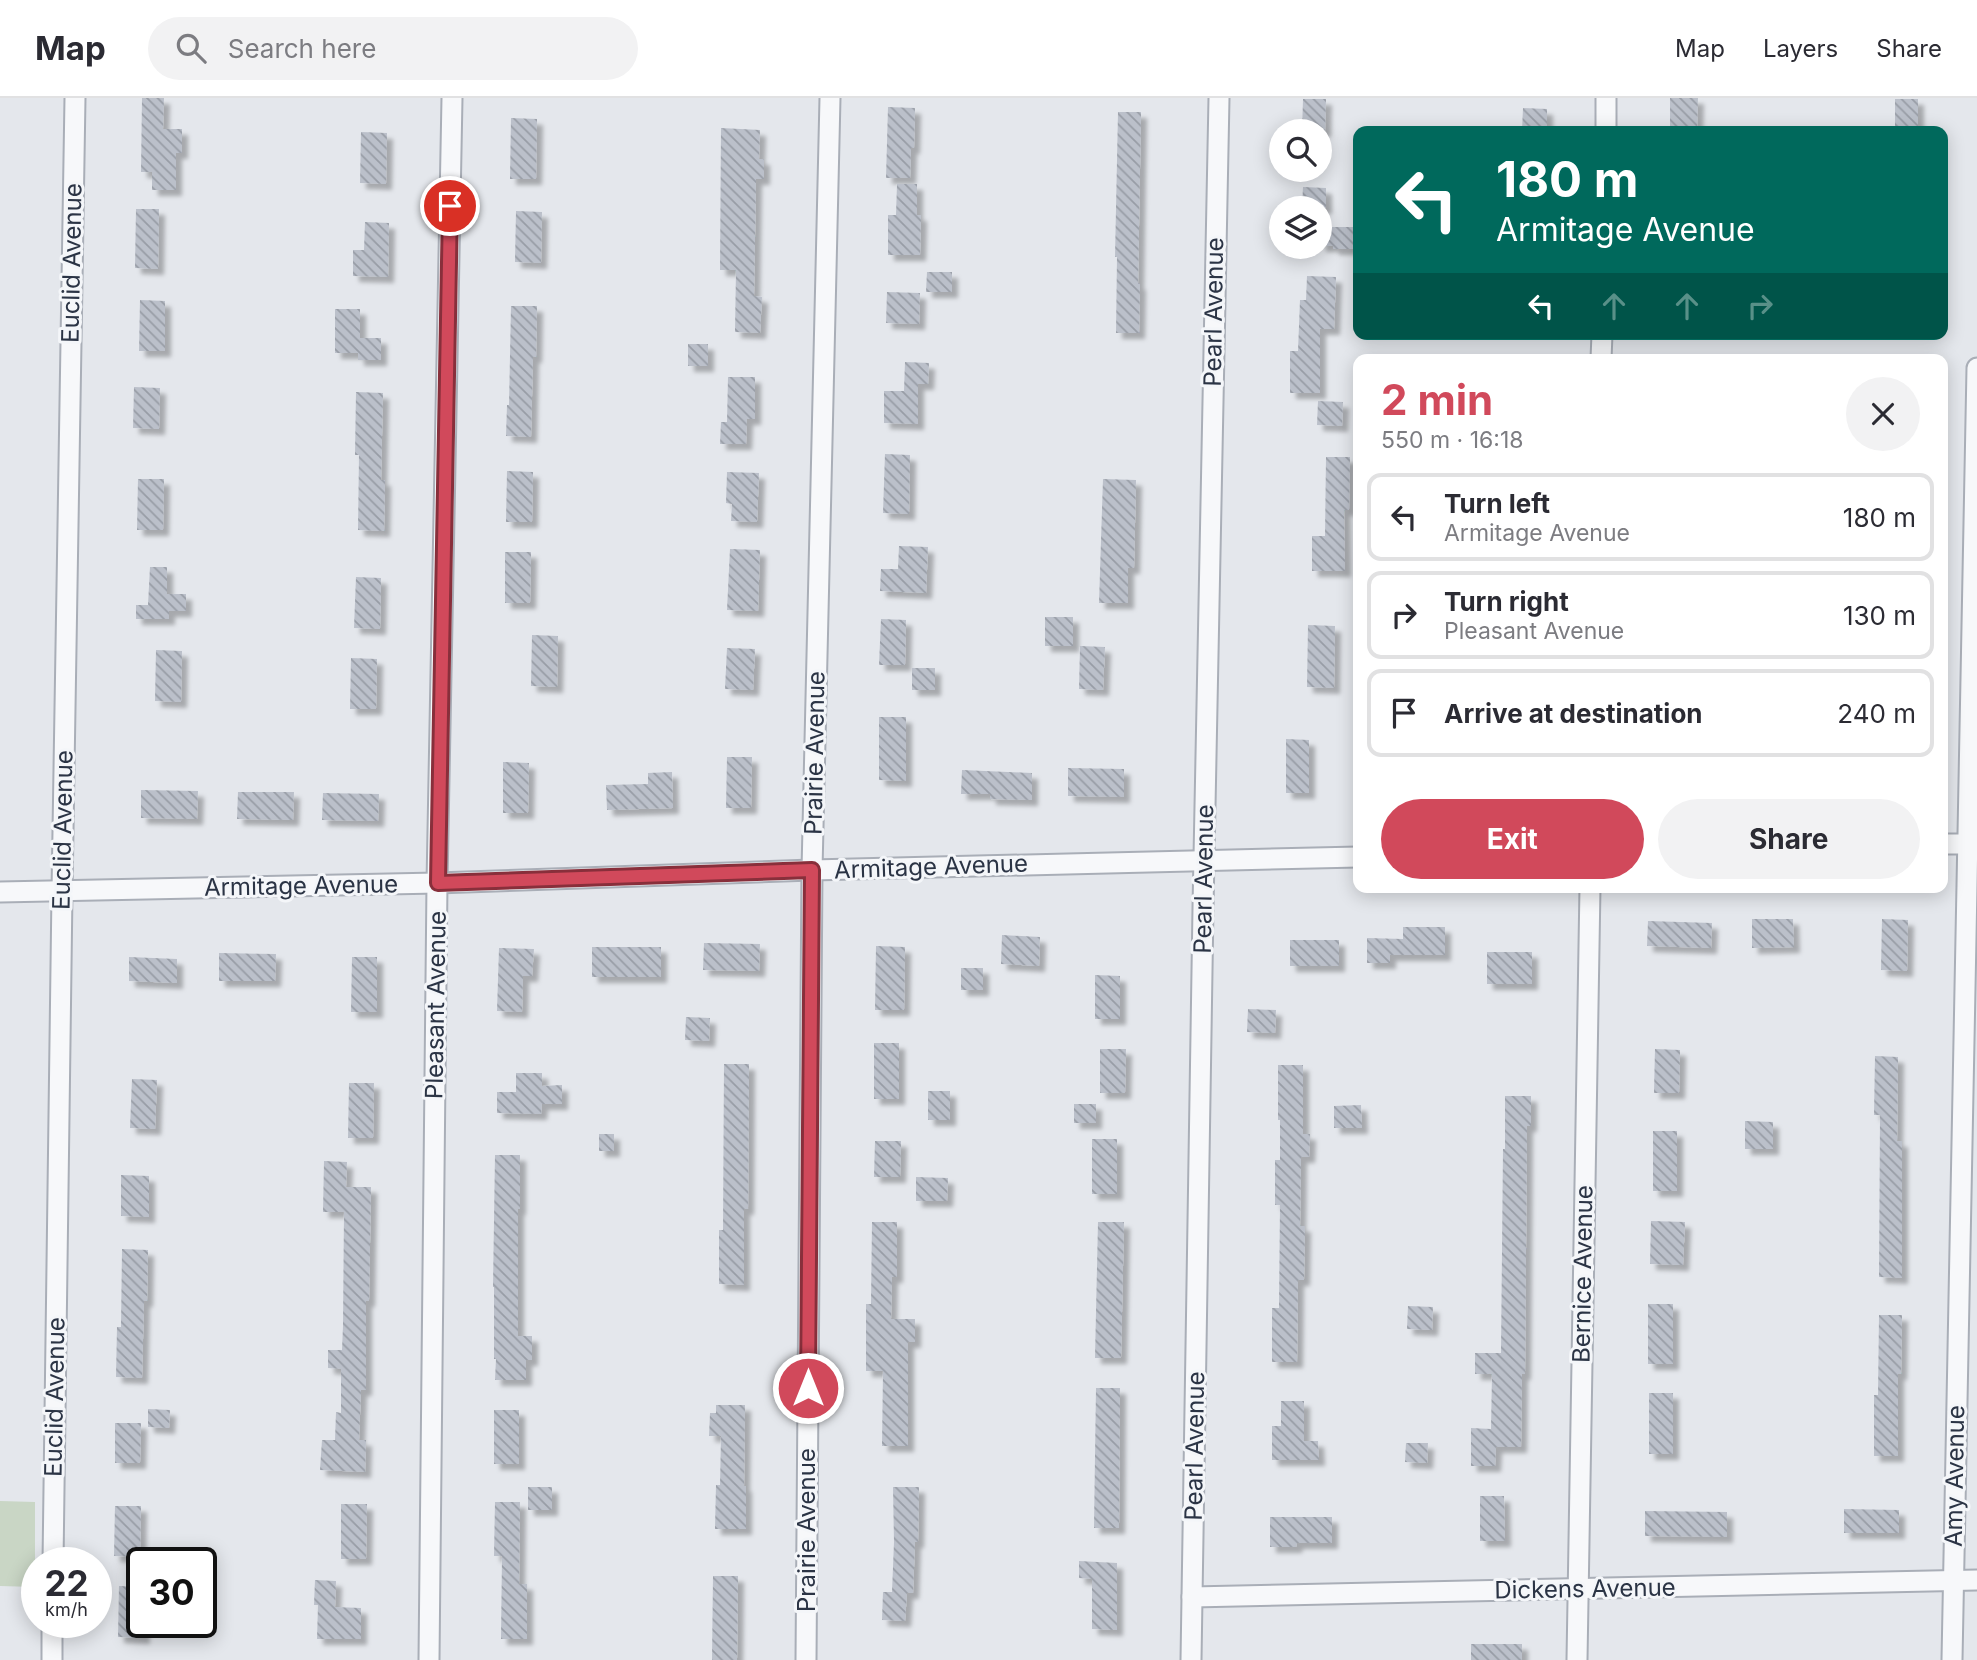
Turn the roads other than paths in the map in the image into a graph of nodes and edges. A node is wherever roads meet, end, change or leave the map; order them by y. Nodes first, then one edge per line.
1 (75, 98) edge
2 (452, 98) edge
3 (830, 98) edge
4 (1219, 98) edge
5 (1606, 98) edge
6 (1606, 126) edge
7 (1977, 368) edge
8 (1948, 844) edge
9 (1972, 844) edge
10 (1353, 857) edge
11 (1205, 860) junction
12 (812, 870) junction
13 (438, 883) junction
14 (0, 892) edge
15 (62, 892) junction
16 (1590, 893) edge
17 (53, 1547) edge
18 (1977, 1580) edge
19 (1953, 1581) junction
20 (1578, 1589) junction
21 (1192, 1597) junction
22 (52, 1638) edge
23 (52, 1660) edge
24 (429, 1660) edge
25 (806, 1660) edge
26 (1191, 1660) edge
27 (1577, 1660) edge
28 (1952, 1660) edge

1 - 15 street, Euclid Avenue
2 - 13 street, Pleasant Avenue
3 - 12 street, Prairie Avenue
4 - 11 street, Pearl Avenue
5 - 6 street
7 - 9 street, Amy Avenue
8 - 9 street
9 - 19 street, Amy Avenue
10 - 11 street, Armitage Avenue
11 - 12 street, Armitage Avenue
11 - 21 street, Pearl Avenue
12 - 13 street, Armitage Avenue
12 - 25 street, Prairie Avenue
13 - 15 street, Armitage Avenue
13 - 24 street, Pleasant Avenue
14 - 15 street, Armitage Avenue
15 - 17 street, Euclid Avenue
16 - 20 street, Bernice Avenue
18 - 19 street, Dickens Avenue
19 - 20 street, Dickens Avenue
19 - 28 street, Amy Avenue
20 - 21 street, Dickens Avenue
20 - 27 street, Bernice Avenue
21 - 26 street, Pearl Avenue
22 - 23 street

